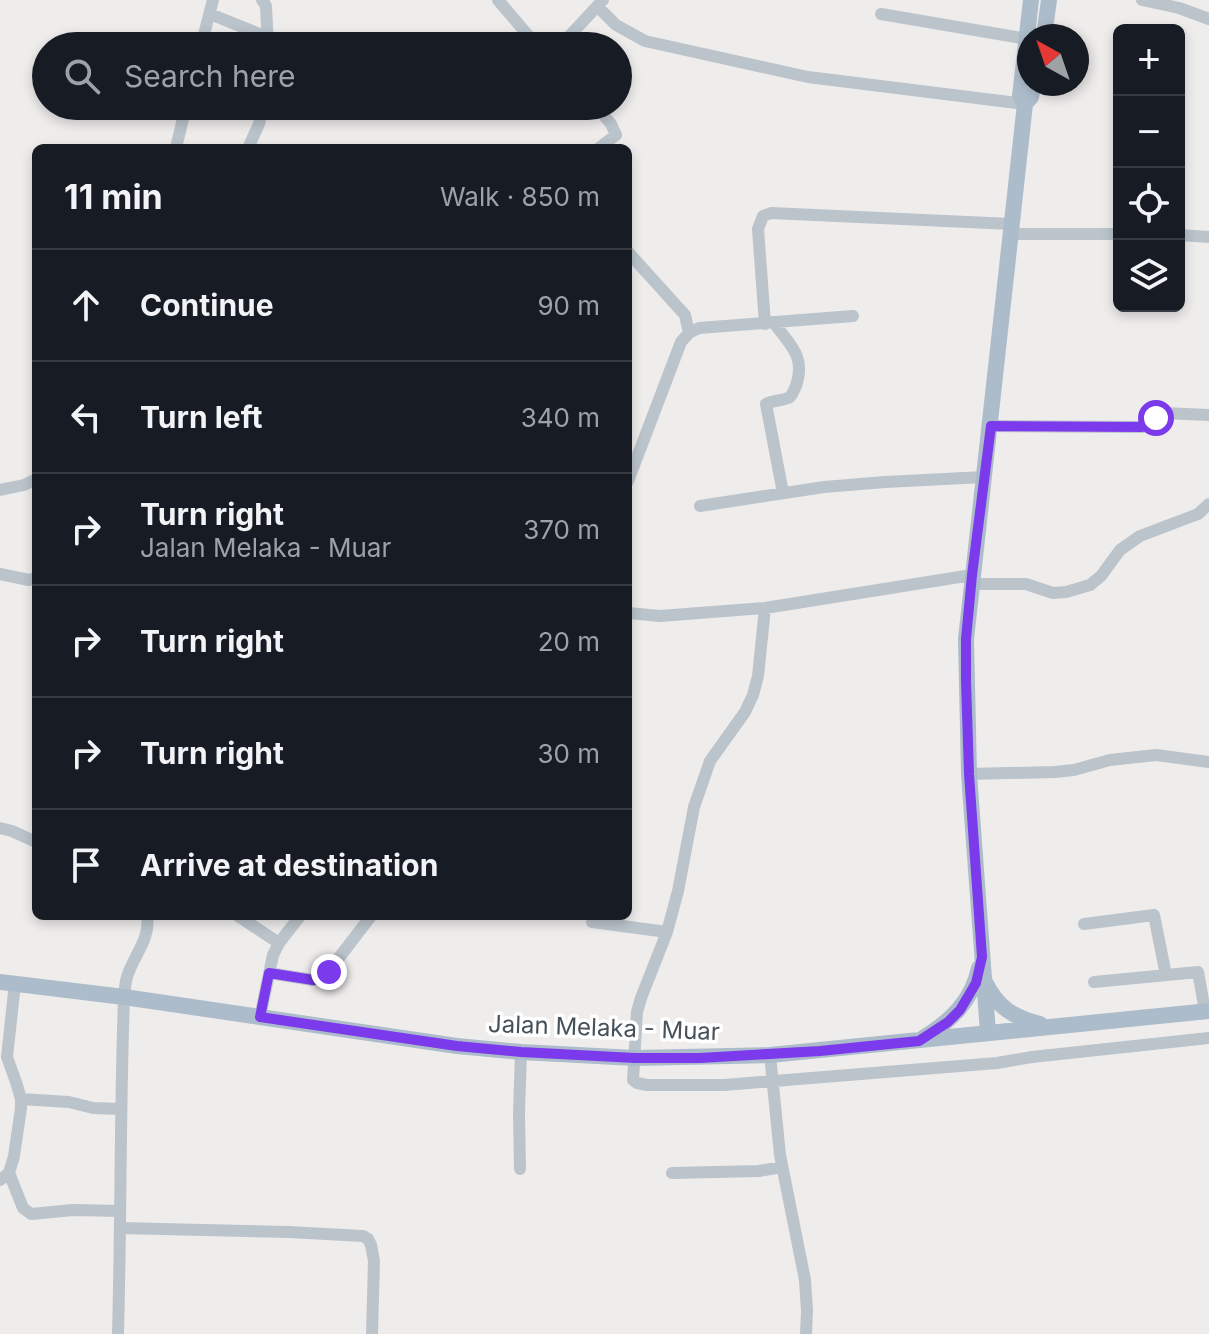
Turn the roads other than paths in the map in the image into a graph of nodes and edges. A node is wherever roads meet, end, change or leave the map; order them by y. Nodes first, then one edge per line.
1 (213, 0) edge
2 (262, 0) edge
3 (498, 0) edge
4 (1031, 0) edge
5 (1049, 0) edge
6 (1142, 0) edge
7 (600, 4) edge
8 (210, 14) junction
9 (881, 14) dead end
10 (1209, 19) edge
11 (1029, 24) edge
12 (1046, 24) edge
13 (205, 32) edge
14 (247, 32) edge
15 (267, 32) edge
16 (525, 32) edge
17 (573, 32) edge
18 (627, 32) edge
19 (632, 35) edge
20 (1017, 37) edge
21 (1020, 96) edge
22 (1031, 96) edge
23 (1025, 104) junction
24 (183, 120) edge
25 (260, 120) edge
26 (608, 120) edge
27 (177, 144) edge
28 (250, 144) edge
29 (604, 144) edge
30 (1010, 229) junction
31 (1113, 234) edge
32 (1185, 235) edge
33 (1209, 237) edge
34 (632, 256) edge
35 (853, 316) dead end
36 (770, 324) junction
37 (689, 333) junction
38 (1209, 415) edge
39 (991, 426) junction
40 (632, 471) edge
41 (984, 477) junction
42 (32, 481) edge
43 (0, 490) edge
44 (783, 493) junction
45 (1209, 504) edge
46 (700, 506) dead end
47 (0, 574) edge
48 (32, 579) edge
49 (971, 580) junction
50 (765, 608) junction
51 (632, 613) edge
52 (1209, 762) edge
53 (969, 774) junction
54 (0, 828) edge
55 (32, 840) edge
56 (148, 920) edge
57 (244, 920) edge
58 (297, 920) edge
59 (368, 920) edge
60 (592, 922) dead end
61 (1084, 924) dead end
62 (667, 932) junction
63 (279, 943) junction
64 (982, 957) junction
65 (269, 973) junction
66 (1166, 975) junction
67 (983, 977) junction
68 (7, 982) edge
69 (1094, 982) dead end
70 (124, 997) junction
71 (1207, 1011) edge
72 (260, 1017) junction
73 (1061, 1025) junction
74 (988, 1033) junction
75 (1209, 1038) edge
76 (919, 1041) junction
77 (521, 1052) junction
78 (770, 1055) junction
79 (635, 1058) junction
80 (773, 1082) junction
81 (21, 1099) junction
82 (120, 1109) junction
83 (782, 1167) junction
84 (520, 1169) dead end
85 (672, 1173) dead end
86 (5, 1176) edge
87 (120, 1211) junction
88 (120, 1228) junction
89 (118, 1334) edge
90 (372, 1334) edge
91 (806, 1334) edge

1 - 8 street
2 - 15 street
3 - 16 street
4 - 11 main road
5 - 12 main road
6 - 10 street
7 - 17 street
7 - 18 street
8 - 13 street
8 - 14 street
9 - 20 street
19 - 23 street
21 - 23 main road
22 - 23 main road
23 - 30 main road
24 - 27 street
25 - 28 street
26 - 29 street
30 - 31 street
30 - 36 street
30 - 39 main road
32 - 33 street
34 - 37 street
35 - 36 street
36 - 37 street
36 - 44 street
37 - 40 street
38 - 39 street
39 - 41 main road
41 - 44 street
41 - 49 main road
42 - 43 street
44 - 46 street
45 - 49 street
47 - 48 street
49 - 50 street
49 - 53 main road
50 - 51 street
50 - 62 street
52 - 53 street
53 - 64 main road
54 - 55 street
56 - 70 street
57 - 63 street
58 - 63 street
59 - 65 street
60 - 62 street
61 - 66 street
62 - 79 street
63 - 65 street
64 - 67 main road
64 - 76 main road
65 - 72 street
66 - 69 street
66 - 71 street
67 - 73 main road
67 - 74 main road
68 - 70 main road, Jalan Melaka - Muar
68 - 81 street
70 - 72 main road, Jalan Melaka - Muar
70 - 82 street
71 - 73 main road, Jalan Melaka - Muar
72 - 77 main road, Jalan Melaka - Muar
73 - 74 main road, Jalan Melaka - Muar
74 - 76 main road, Jalan Melaka - Muar
75 - 80 street
76 - 78 main road, Jalan Melaka - Muar
77 - 79 main road, Jalan Melaka - Muar
77 - 84 street
78 - 79 main road, Jalan Melaka - Muar
78 - 80 street
79 - 80 street
80 - 83 street
81 - 82 street
81 - 86 street
82 - 87 street
83 - 85 street
83 - 91 street
86 - 87 street
87 - 88 street
88 - 89 street
88 - 90 street

